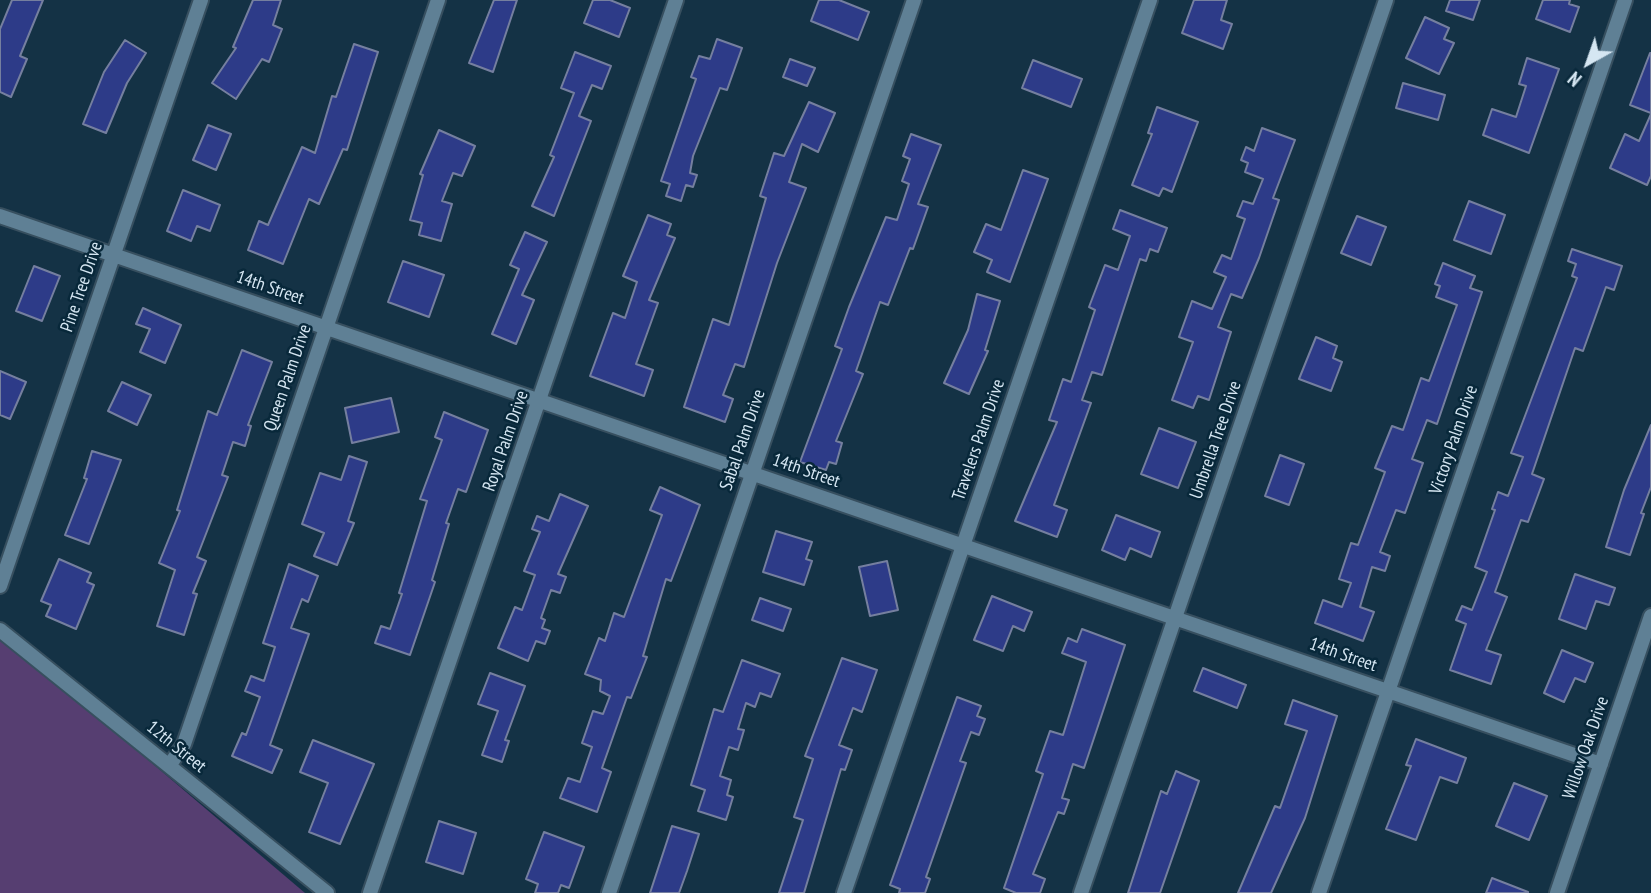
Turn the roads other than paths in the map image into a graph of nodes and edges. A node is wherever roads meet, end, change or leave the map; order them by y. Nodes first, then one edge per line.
1 (201, 0) edge
2 (438, 0) edge
3 (677, 0) edge
4 (914, 0) edge
5 (1150, 0) edge
6 (1386, 0) edge
7 (1625, 0) edge
8 (0, 216) edge
9 (114, 255) junction
10 (325, 327) junction
11 (540, 401) junction
12 (752, 473) junction
13 (963, 545) junction
14 (0, 586) edge
15 (1651, 616) edge
16 (1175, 618) junction
17 (0, 630) edge
18 (1388, 691) junction
19 (1601, 764) junction
20 (169, 766) junction
21 (327, 893) edge
22 (370, 893) edge
23 (609, 893) edge
24 (844, 893) edge
25 (1082, 893) edge
26 (1319, 893) edge
27 (1557, 893) edge

1 - 9 street, Pine Tree Drive
2 - 10 street, Queen Palm Drive
3 - 11 street, Royal Palm Drive
4 - 12 street, Sabal Palm Drive
5 - 13 street, Travelers Palm Drive
6 - 16 street, Umbrella Tree Drive
7 - 18 street, Victory Palm Drive
8 - 9 street, 14th Street
9 - 10 street, 14th Street
9 - 14 street, Pine Tree Drive
10 - 11 street, 14th Street
10 - 20 street, Queen Palm Drive
11 - 12 street, 14th Street
11 - 22 street, Royal Palm Drive
12 - 13 street, 14th Street
12 - 23 street, Sabal Palm Drive
13 - 16 street, 14th Street
13 - 24 street, Travelers Palm Drive
15 - 19 street, Willow Oak Drive
16 - 18 street, 14th Street
16 - 25 street, Umbrella Tree Drive
17 - 20 street, 12th Street
18 - 19 street, 14th Street
18 - 26 street, Victory Palm Drive
19 - 27 street, Willow Oak Drive
20 - 21 street, 12th Street

